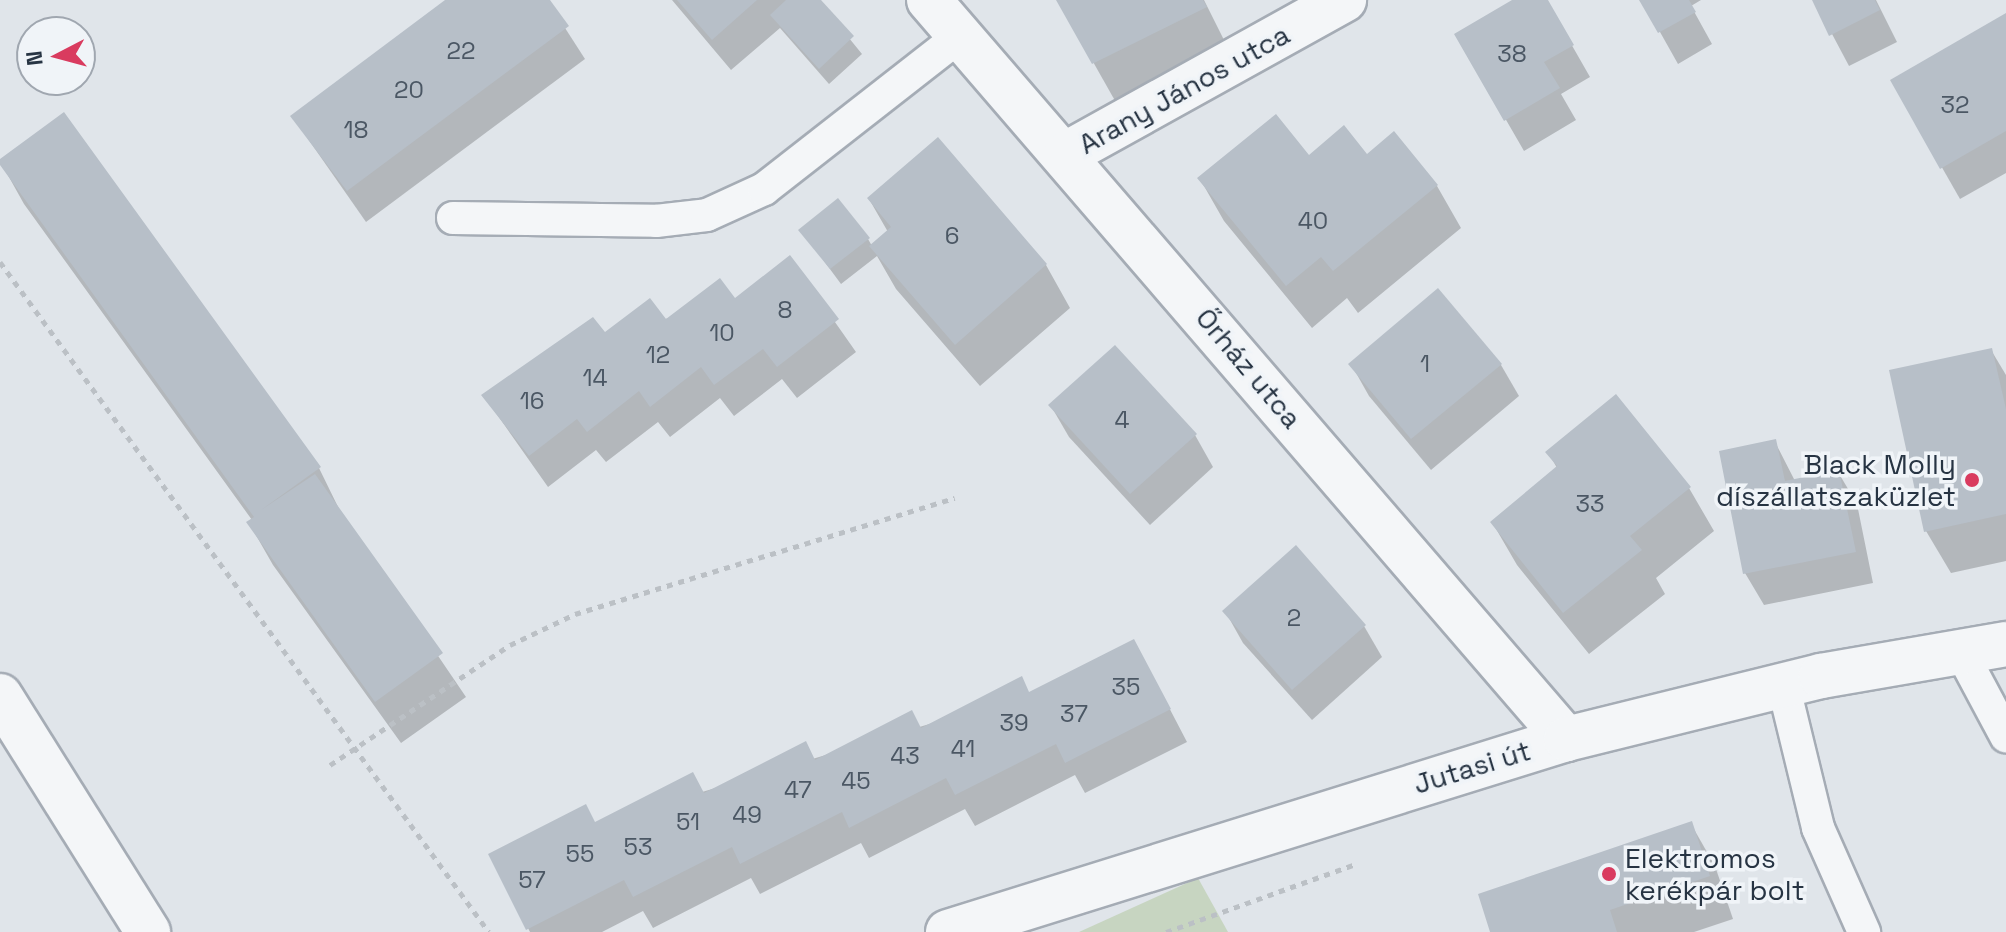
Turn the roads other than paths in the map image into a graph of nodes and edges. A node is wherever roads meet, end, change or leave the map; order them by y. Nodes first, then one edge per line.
1 (929, 0) edge
2 (1344, 0) edge
3 (960, 36) junction
4 (1066, 154) junction
5 (453, 218) dead end
6 (2006, 644) edge
7 (1960, 650) junction
8 (1783, 684) junction
9 (0, 696) edge
10 (2006, 736) edge
11 (1566, 739) junction
12 (148, 932) edge
13 (948, 932) edge
14 (1864, 932) edge

1 - 3 street, Őrház utca
2 - 4 street, Arany János utca
3 - 4 street, Őrház utca
3 - 5 lane
4 - 11 street, Őrház utca
6 - 7 street, Jutasi út
7 - 8 street, Jutasi út
7 - 10 lane
8 - 11 street, Jutasi út
8 - 14 lane
9 - 12 street
11 - 13 street, Jutasi út

